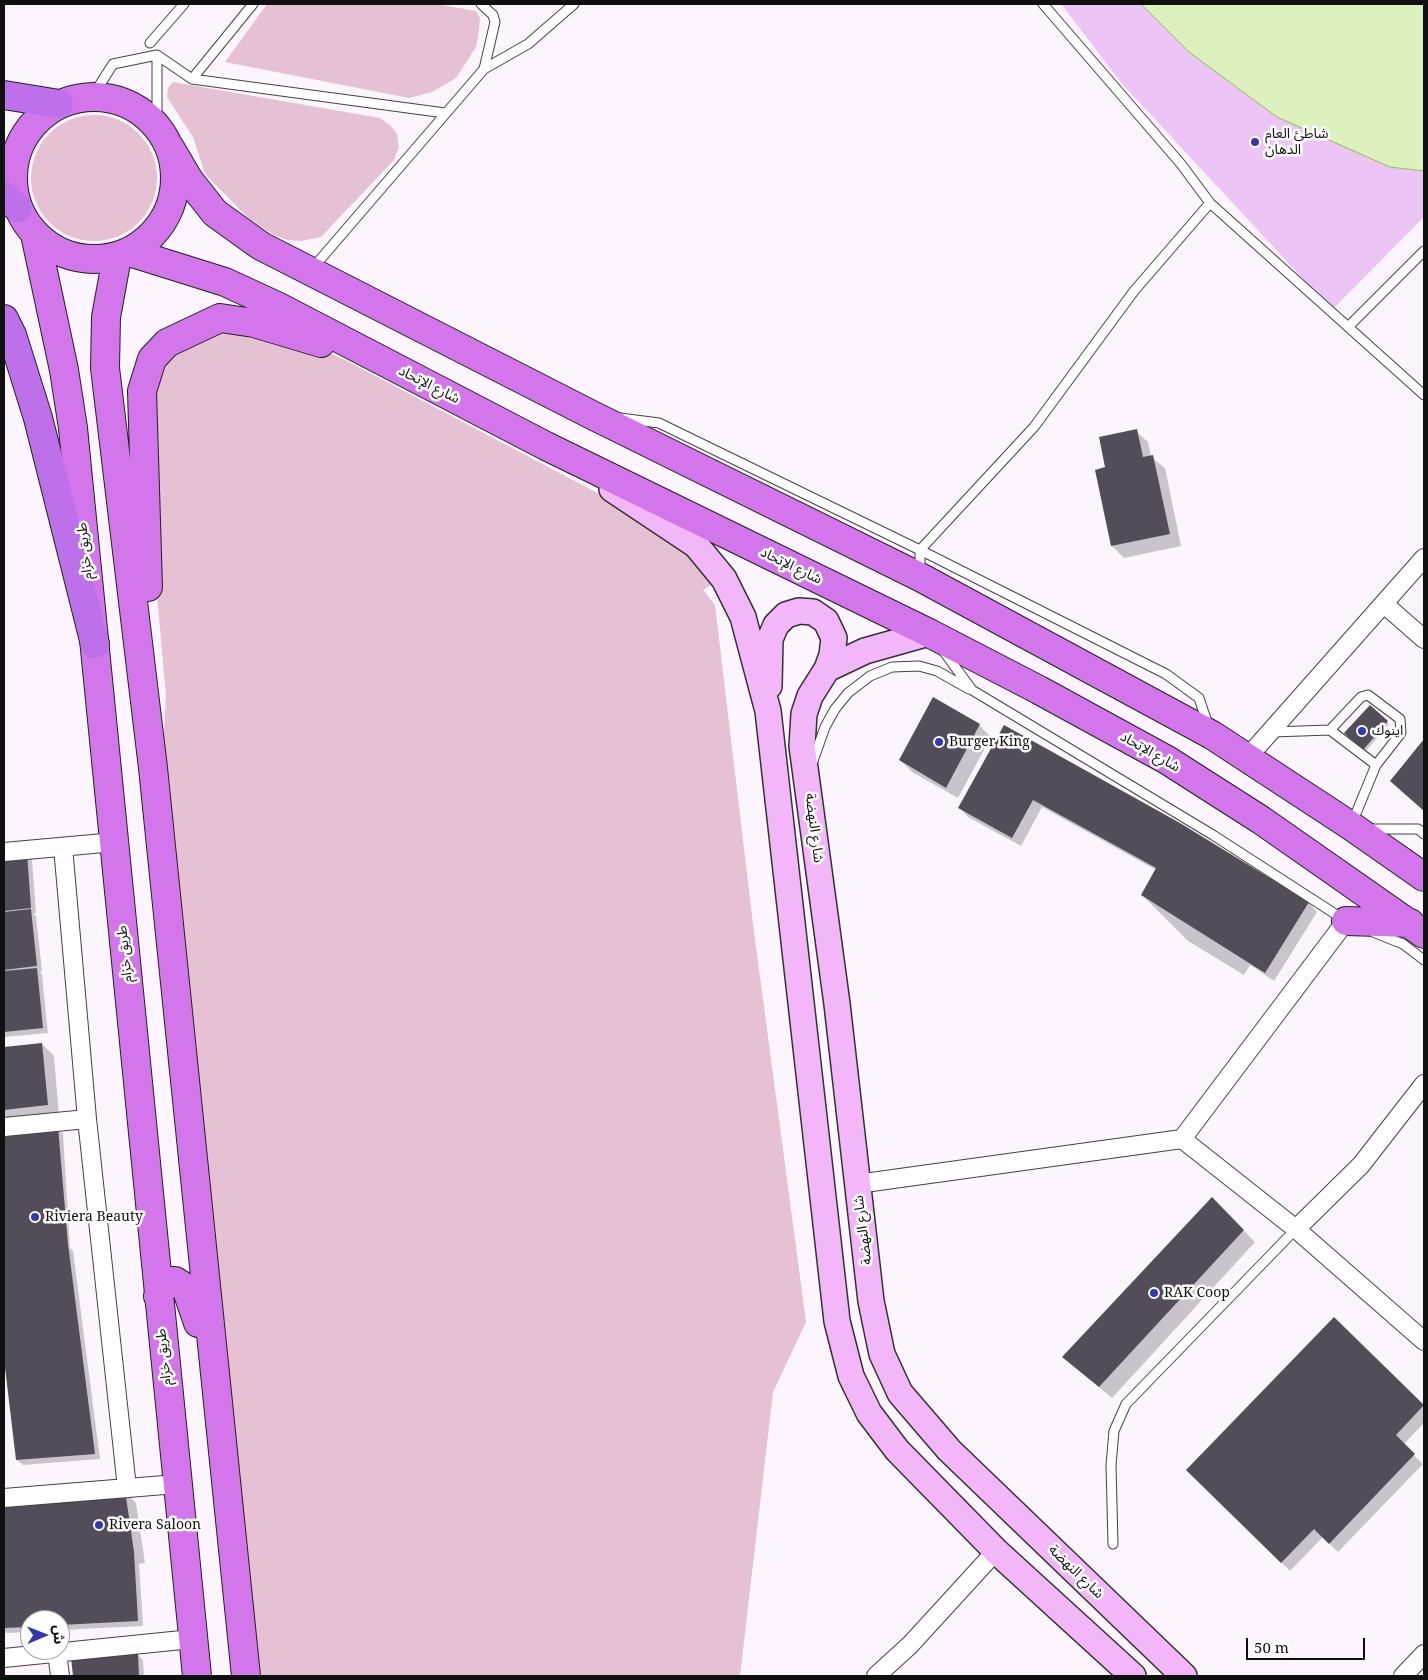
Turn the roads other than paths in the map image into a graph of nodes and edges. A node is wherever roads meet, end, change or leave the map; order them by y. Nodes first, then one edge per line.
1 (184, 4) edge
2 (253, 4) edge
3 (481, 4) edge
4 (574, 4) edge
5 (1043, 4) edge
6 (150, 43) dead end
7 (157, 55) junction
8 (484, 69) junction
9 (192, 79) junction
10 (4, 95) edge
11 (92, 96) junction
12 (59, 104) junction
13 (445, 113) junction
14 (163, 137) junction
15 (11, 202) edge
16 (1210, 204) junction
17 (34, 234) junction
18 (1424, 251) edge
19 (123, 254) junction
20 (311, 271) junction
21 (4, 319) edge
22 (1348, 327) junction
23 (386, 363) junction
24 (1424, 395) edge
25 (592, 415) junction
26 (546, 446) junction
27 (920, 550) junction
28 (1424, 558) edge
29 (920, 577) junction
30 (1384, 604) junction
31 (929, 633) junction
32 (1424, 639) edge
33 (95, 644) junction
34 (827, 669) junction
35 (972, 690) junction
36 (768, 711) junction
37 (1330, 730) junction
38 (1270, 732) junction
39 (1212, 735) junction
40 (1247, 758) junction
41 (1376, 765) junction
42 (153, 768) junction
43 (807, 776) junction
44 (1352, 827) junction
45 (1424, 834) edge
46 (115, 842) junction
47 (63, 847) junction
48 (4, 852) edge
49 (1424, 878) edge
50 (1346, 921) junction
51 (1417, 928) edge
52 (1424, 960) edge
53 (1424, 1084) edge
54 (87, 1119) junction
55 (4, 1127) edge
56 (1182, 1139) junction
57 (857, 1184) junction
58 (1296, 1229) junction
59 (158, 1296) junction
60 (1424, 1342) edge
61 (214, 1380) junction
62 (177, 1484) junction
63 (127, 1488) junction
64 (4, 1498) edge
65 (1113, 1544) dead end
66 (996, 1551) junction
67 (192, 1639) junction
68 (70, 1651) edge
69 (1424, 1654) edge
70 (20, 1656) edge
71 (4, 1658) edge
72 (58, 1660) edge
73 (60, 1676) edge
74 (197, 1676) edge
75 (246, 1676) edge
76 (876, 1676) edge
77 (1133, 1676) edge
78 (1184, 1676) edge
79 (1403, 1676) edge

1 - 6 lane
2 - 9 lane
3 - 8 lane
4 - 8 lane
5 - 16 lane
7 - 9 lane
7 - 11 lane
7 - 14 lane
8 - 13 lane
9 - 13 lane
10 - 12 highway
11 - 12 main road
11 - 14 main road
12 - 15 main road
13 - 20 lane
14 - 19 main road
14 - 20 main road
15 - 17 main road
16 - 22 lane
16 - 27 lane
17 - 19 main road
17 - 33 main road, طريق خزام
18 - 22 lane
19 - 23 main road, شارع الإتحاد
19 - 42 main road
20 - 25 main road
21 - 33 highway
22 - 24 lane
23 - 26 main road, شارع الإتحاد
23 - 42 main road
25 - 27 lane
25 - 29 main road
26 - 31 main road, شارع الإتحاد
26 - 36 main road
27 - 29 lane
27 - 39 lane
28 - 30 street
29 - 39 main road
30 - 32 street
30 - 38 street
31 - 34 main road
31 - 35 lane
31 - 51 main road, شارع الإتحاد
33 - 46 main road, طريق خزام
34 - 36 main road
34 - 43 main road, شارع النهضة
35 - 43 lane
35 - 50 lane
36 - 66 main road
37 - 38 lane
37 - 41 lane
37 - 41 lane
38 - 40 street
39 - 40 main road
40 - 44 main road
41 - 44 lane
42 - 61 main road
43 - 57 main road, شارع النهضة
44 - 45 lane
44 - 49 main road
46 - 47 street
46 - 59 main road, طريق خزام
47 - 48 street
47 - 54 street
50 - 51 main road
50 - 52 lane
50 - 56 street
53 - 58 street
54 - 55 street
54 - 63 street
56 - 57 street
56 - 58 street
57 - 78 main road, شارع النهضة
58 - 60 street
58 - 65 lane
59 - 61 main road
59 - 62 main road, طريق خزام
61 - 75 main road
62 - 63 street
62 - 67 main road, طريق خزام
63 - 64 street
66 - 76 street
66 - 77 main road
67 - 68 street
67 - 74 main road, طريق خزام
69 - 79 street
70 - 71 street
72 - 73 street

